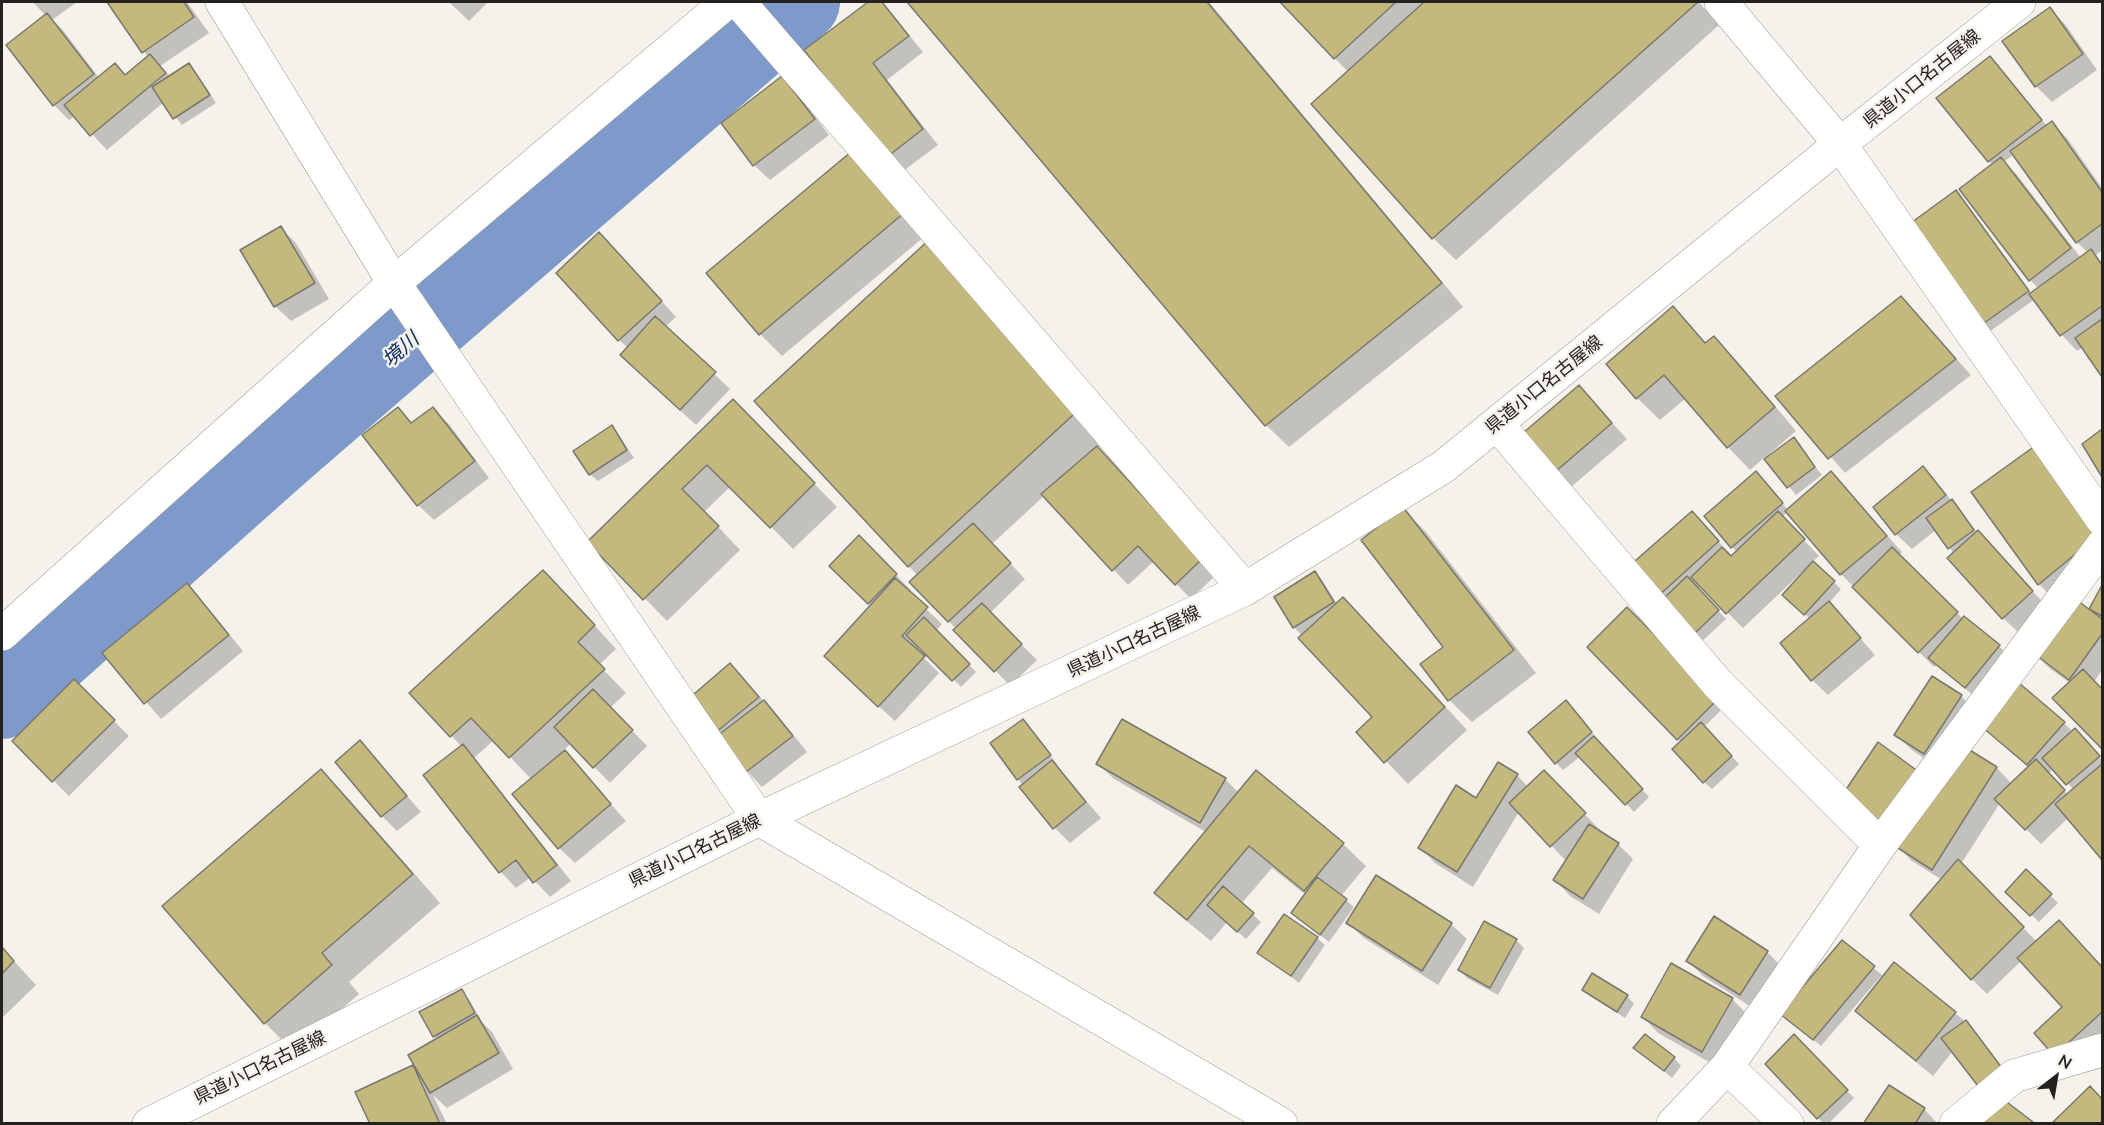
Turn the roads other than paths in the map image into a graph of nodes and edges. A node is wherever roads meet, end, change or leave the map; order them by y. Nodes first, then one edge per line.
1 (222, 2) edge
2 (727, 2) edge
3 (739, 2) edge
4 (1721, 2) edge
5 (2019, 2) edge
6 (1840, 144) junction
7 (394, 283) junction
8 (1497, 424) junction
9 (2103, 519) edge
10 (2103, 546) edge
11 (1245, 589) junction
12 (2, 634) edge
13 (759, 819) junction
14 (1880, 844) junction
15 (2103, 1050) edge
16 (1727, 1067) junction
17 (149, 1124) edge
18 (1281, 1124) edge
19 (1673, 1124) edge
20 (1787, 1124) edge
21 (1956, 1124) edge

1 - 7 street
2 - 7 street
3 - 11 street
4 - 6 street
5 - 6 street, 県道小口名古屋線
6 - 8 street, 県道小口名古屋線
6 - 9 street
7 - 12 street
7 - 13 street
8 - 11 street, 県道小口名古屋線
8 - 14 street
10 - 14 street
11 - 13 street, 県道小口名古屋線
13 - 17 street, 県道小口名古屋線
13 - 18 street
14 - 16 street
15 - 21 street
16 - 19 street
16 - 20 street

